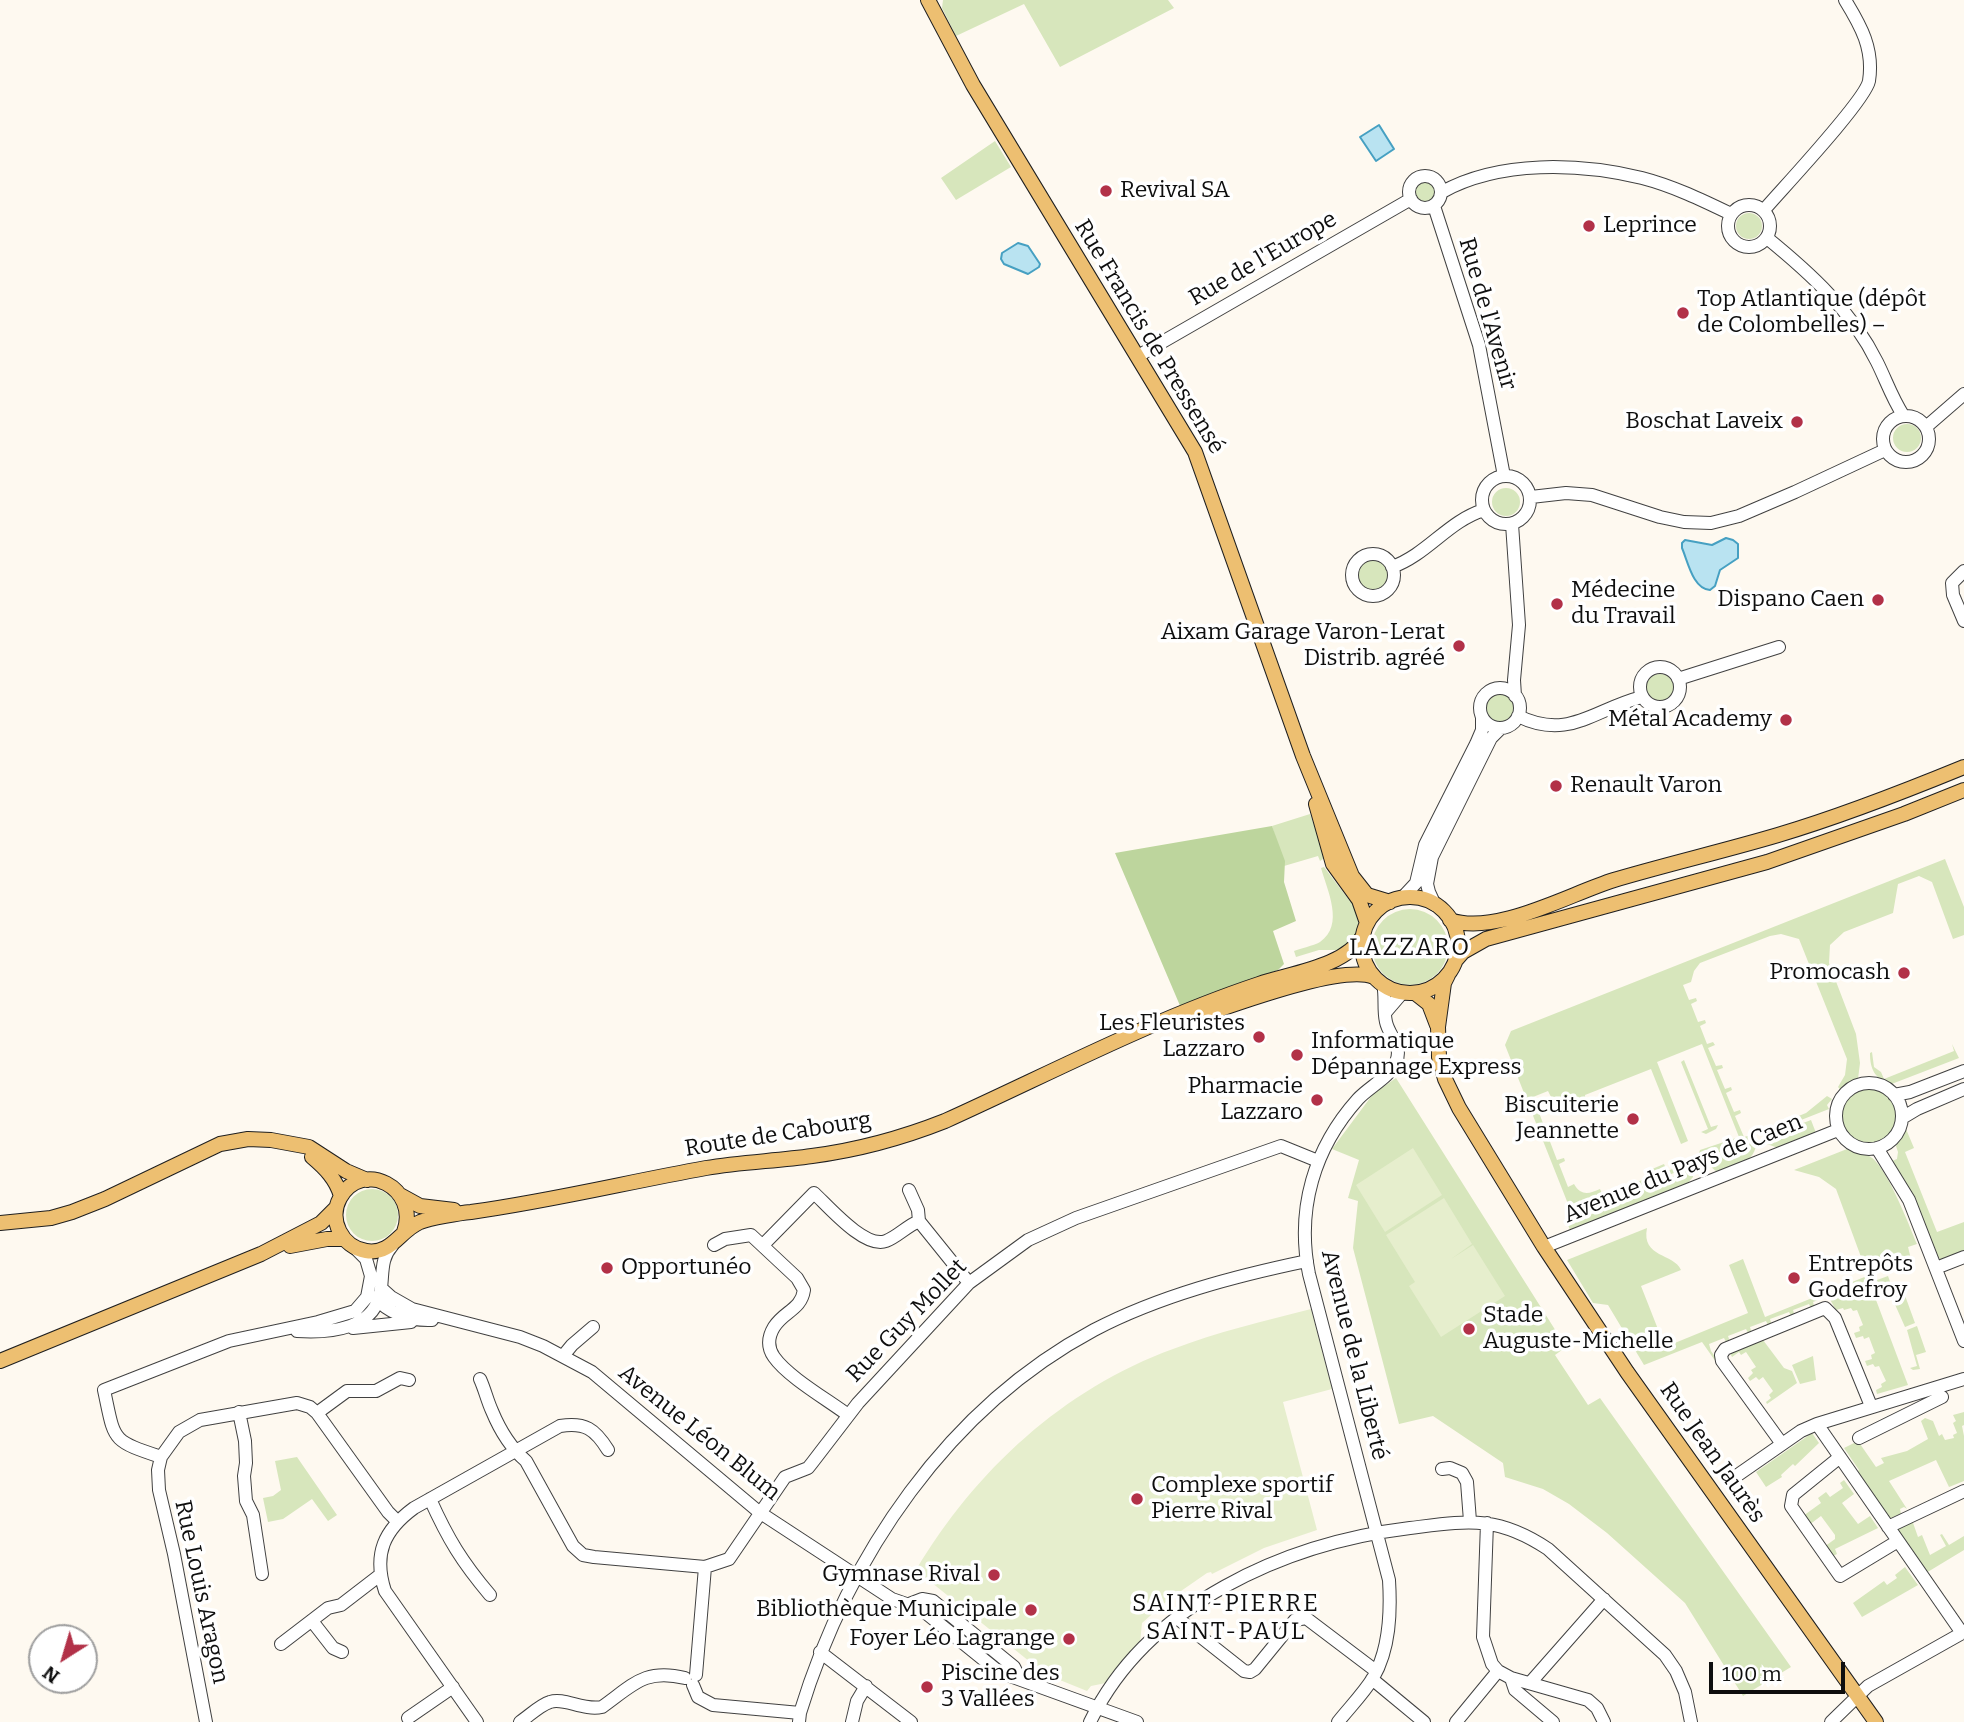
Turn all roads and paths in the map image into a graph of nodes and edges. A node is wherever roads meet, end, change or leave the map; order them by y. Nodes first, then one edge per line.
1 (928, 0) edge
2 (1845, 0) edge
3 (1442, 192) junction
4 (1411, 199) junction
5 (1434, 206) junction
6 (1764, 210) junction
7 (1731, 214) junction
8 (1767, 238) junction
9 (1138, 356) junction
10 (1964, 394) edge
11 (1903, 415) junction
12 (1926, 427) junction
13 (1885, 450) junction
14 (1504, 476) junction
15 (1531, 497) junction
16 (1484, 510) junction
17 (1512, 524) junction
18 (1392, 567) dead end
19 (1964, 571) edge
20 (1964, 621) edge
21 (1779, 647) dead end
22 (1516, 661) junction
23 (1678, 679) junction
24 (1495, 689) junction
25 (1516, 696) junction
26 (1642, 697) junction
27 (1518, 716) junction
28 (1482, 718) junction
29 (1500, 729) junction
30 (1303, 756) junction
31 (1964, 767) edge
32 (1964, 790) edge
33 (1396, 900) junction
34 (1435, 905) junction
35 (1450, 920) junction
36 (1365, 930) junction
37 (1456, 960) junction
38 (1447, 975) junction
39 (1378, 980) junction
40 (1409, 993) junction
41 (1385, 1014) junction
42 (1438, 1027) junction
43 (1119, 1041) junction
44 (1964, 1070) edge
45 (1964, 1089) edge
46 (1894, 1095) junction
47 (1902, 1118) junction
48 (1838, 1130) junction
49 (289, 1143) junction
50 (1877, 1148) junction
51 (1318, 1161) junction
52 (367, 1180) junction
53 (909, 1190) dead end
54 (399, 1194) junction
55 (338, 1202) junction
56 (468, 1212) junction
57 (919, 1221) junction
58 (0, 1223) edge
59 (404, 1232) junction
60 (349, 1243) junction
61 (714, 1245) dead end
62 (763, 1245) junction
63 (392, 1246) junction
64 (1544, 1247) junction
65 (261, 1254) junction
66 (1964, 1257) edge
67 (1307, 1261) junction
68 (1936, 1268) junction
69 (969, 1283) junction
70 (376, 1293) junction
71 (450, 1320) junction
72 (425, 1321) junction
73 (588, 1327) dead end
74 (349, 1328) junction
75 (282, 1330) junction
76 (1964, 1341) edge
77 (563, 1356) junction
78 (0, 1361) edge
79 (480, 1379) dead end
80 (409, 1380) dead end
81 (1964, 1380) edge
82 (1915, 1393) junction
83 (1942, 1397) dead end
84 (1876, 1404) junction
85 (1920, 1409) junction
86 (239, 1412) junction
87 (317, 1413) junction
88 (848, 1415) junction
89 (1817, 1424) junction
90 (1888, 1424) junction
91 (1859, 1437) dead end
92 (1782, 1444) junction
93 (608, 1450) dead end
94 (515, 1452) junction
95 (161, 1457) junction
96 (1840, 1457) junction
97 (1442, 1469) dead end
98 (1732, 1479) dead end
99 (1964, 1490) edge
100 (430, 1499) junction
101 (760, 1512) junction
102 (397, 1521) junction
103 (1470, 1521) junction
104 (1487, 1523) junction
105 (1888, 1527) junction
106 (1377, 1532) junction
107 (1898, 1541) junction
108 (705, 1567) junction
109 (262, 1574) dead end
110 (380, 1575) junction
111 (858, 1577) junction
112 (490, 1595) dead end
113 (1604, 1599) junction
114 (1177, 1618) junction
115 (312, 1621) junction
116 (1963, 1633) edge
117 (282, 1644) dead end
118 (342, 1652) dead end
119 (820, 1652) junction
120 (1498, 1671) junction
121 (1371, 1672) junction
122 (1511, 1678) junction
123 (691, 1679) junction
124 (1530, 1683) junction
125 (866, 1686) junction
126 (453, 1687) junction
127 (1858, 1698) junction
128 (1098, 1706) junction
129 (799, 1717) edge
130 (408, 1718) dead end
131 (1834, 1721) edge
132 (206, 1722) edge
133 (477, 1722) edge
134 (520, 1722) edge
135 (852, 1722) edge
136 (911, 1722) edge
137 (1090, 1722) edge
138 (1137, 1722) edge
139 (1338, 1722) edge
140 (1424, 1722) edge
141 (1456, 1722) edge
142 (1553, 1722) edge
143 (1604, 1722) edge
144 (1691, 1722) edge
145 (1876, 1722) edge

1 - 9 main road, Rue Francis de Pressensé
2 - 6 street
3 - 4 street
3 - 5 street
3 - 7 street
4 - 5 street
4 - 9 street, Rue de l'Europe
5 - 14 street, Rue de l'Avenir
6 - 7 street
6 - 8 street
7 - 8 street
8 - 11 street
9 - 30 main road, Rue Francis de Pressensé
10 - 12 street
11 - 12 street
11 - 13 street
12 - 13 street
13 - 15 street
14 - 15 street
14 - 16 street
15 - 17 street
16 - 17 street
16 - 18 street
17 - 22 street
19 - 20 street
21 - 23 street
22 - 24 street
22 - 25 street
23 - 26 street
23 - 26 street
24 - 25 street
24 - 28 street
25 - 27 street
26 - 27 street
27 - 29 street
28 - 29 street
28 - 33 street
29 - 34 street
30 - 33 main road
30 - 36 main road
31 - 35 main road
32 - 37 main road
33 - 34 main road
33 - 36 main road
34 - 35 main road
35 - 37 main road
36 - 39 main road
36 - 43 main road
37 - 38 main road
38 - 40 main road
38 - 42 main road, Rue Jean Jaurès
39 - 40 main road
39 - 41 street, Avenue de la Liberté
39 - 43 main road
40 - 41 street
40 - 42 main road
41 - 51 street, Avenue de la Liberté
42 - 64 main road, Rue Jean Jaurès
43 - 56 main road, Route de Cabourg
44 - 46 street
45 - 47 street
46 - 47 street
46 - 48 street
47 - 50 street
48 - 50 street
48 - 64 street, Avenue du Pays de Caen
49 - 52 main road
49 - 55 main road
49 - 58 main road
50 - 68 street
51 - 67 street, Avenue de la Liberté
51 - 69 street, Rue Guy Mollet
52 - 54 main road
52 - 55 main road
53 - 57 street
54 - 56 main road
54 - 59 main road
55 - 60 main road
55 - 65 main road
56 - 59 main road
57 - 62 street
57 - 69 street
59 - 63 main road
60 - 63 main road
60 - 65 main road
60 - 70 street
61 - 62 street
62 - 88 street
63 - 70 street
64 - 127 main road, Rue Jean Jaurès
65 - 78 main road
66 - 68 street
67 - 106 street, Avenue de la Liberté
67 - 111 street
68 - 76 street
69 - 88 street, Rue Guy Mollet
70 - 71 street, Avenue Léon Blum
70 - 72 street, Avenue Léon Blum
70 - 74 street
70 - 75 street
71 - 72 street, Avenue Léon Blum
71 - 77 street, Avenue Léon Blum
72 - 74 street
73 - 77 street
74 - 75 street
75 - 95 street
77 - 101 street, Avenue Léon Blum
79 - 94 street
80 - 87 street
81 - 82 street
82 - 84 street
82 - 85 street
83 - 85 street
84 - 89 street
84 - 90 street
84 - 92 street
85 - 90 street
86 - 87 street
86 - 95 street
86 - 109 street
87 - 102 street
88 - 101 street, Rue Guy Mollet
89 - 92 street
89 - 96 street
90 - 91 street
92 - 98 street
93 - 94 street
94 - 100 street
94 - 108 street
95 - 132 street, Rue Louis Aragon
96 - 105 street
96 - 107 street
97 - 103 street
99 - 105 street
100 - 102 street
100 - 112 street
101 - 108 street, Rue Guy Mollet
101 - 111 street, Avenue Léon Blum
102 - 110 street
103 - 104 street
103 - 106 street
104 - 113 street
104 - 120 street
105 - 107 street
106 - 114 street
106 - 121 street, Avenue de la Liberté
107 - 116 street
108 - 123 street
110 - 115 street
110 - 126 street
111 - 119 street
111 - 128 street, Avenue Léon Blum
113 - 124 street
113 - 144 street
114 - 121 street
114 - 128 street
115 - 117 street
115 - 118 street
116 - 127 street
119 - 125 street
119 - 129 street
120 - 122 street
120 - 141 street
121 - 139 street, Avenue de la Liberté
121 - 140 street
122 - 124 street
122 - 142 street
123 - 129 street
123 - 134 street
124 - 143 street
125 - 135 street
125 - 136 street
126 - 130 street
126 - 133 street
127 - 131 street
127 - 145 main road, Rue Jean Jaurès
128 - 137 street
128 - 138 street, Avenue Léon Blum

